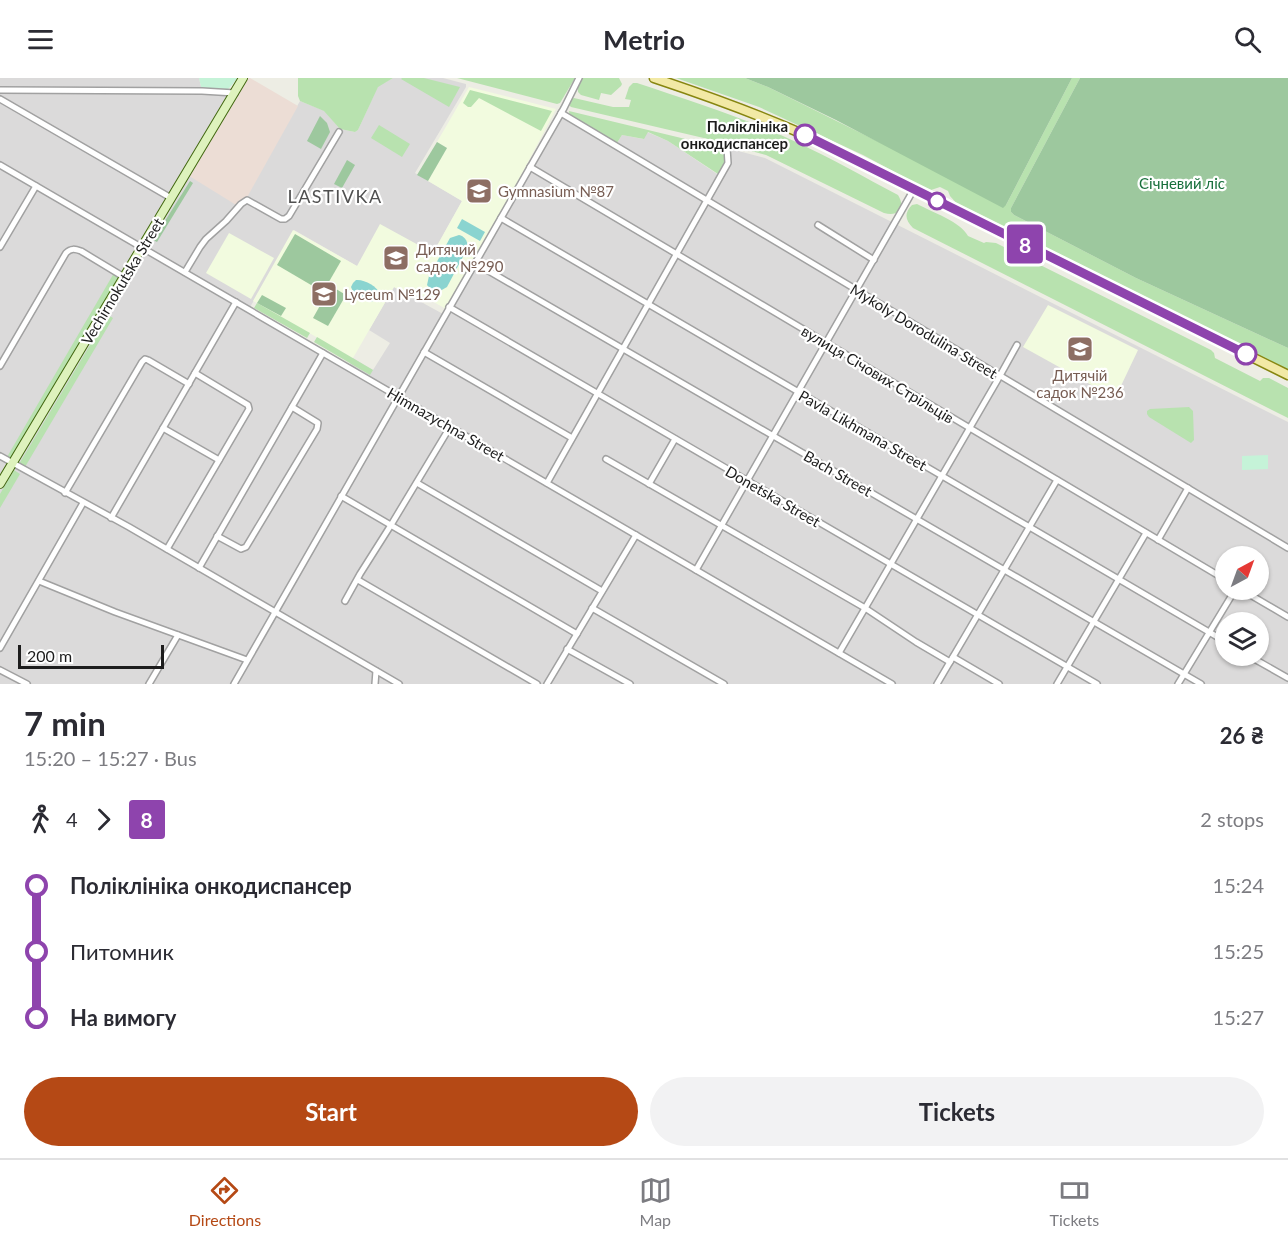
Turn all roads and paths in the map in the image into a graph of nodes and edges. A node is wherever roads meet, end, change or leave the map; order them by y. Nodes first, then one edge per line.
1 (243, 78) edge
2 (579, 78) edge
3 (654, 78) edge
4 (0, 90) edge
5 (235, 93) junction
6 (0, 99) edge
7 (561, 113) junction
8 (339, 132) dead end
9 (727, 148) dead end
10 (0, 165) edge
11 (530, 167) junction
12 (36, 186) junction
13 (914, 189) junction
14 (171, 198) junction
15 (707, 201) junction
16 (501, 218) junction
17 (818, 225) dead end
18 (142, 247) junction
19 (0, 248) edge
20 (676, 254) junction
21 (874, 260) junction
22 (475, 262) junction
23 (185, 272) junction
24 (124, 277) junction
25 (856, 290) junction
26 (236, 302) junction
27 (648, 304) junction
28 (449, 308) junction
29 (826, 343) junction
30 (1017, 345) dead end
31 (623, 348) junction
32 (424, 352) junction
33 (323, 353) junction
34 (0, 366) edge
35 (195, 373) junction
36 (1288, 375) edge
37 (1000, 376) junction
38 (189, 384) junction
39 (798, 392) junction
40 (597, 394) junction
41 (398, 397) junction
42 (292, 407) junction
43 (450, 427) junction
44 (163, 428) junction
45 (970, 428) junction
46 (773, 435) junction
47 (572, 438) junction
48 (675, 439) junction
49 (0, 456) edge
50 (606, 459) dead end
51 (219, 460) junction
52 (12, 463) junction
53 (942, 476) junction
54 (1057, 480) junction
55 (747, 481) junction
56 (417, 483) junction
57 (547, 483) junction
58 (0, 484) edge
59 (649, 484) junction
60 (1188, 488) junction
61 (65, 493) junction
62 (341, 496) junction
63 (83, 503) junction
64 (111, 518) junction
65 (917, 519) junction
66 (391, 525) junction
67 (722, 526) junction
68 (1029, 527) junction
69 (1146, 533) junction
70 (636, 535) junction
71 (218, 536) junction
72 (1158, 540) junction
73 (1288, 548) edge
74 (167, 549) junction
75 (891, 564) junction
76 (199, 568) junction
77 (696, 570) junction
78 (1004, 570) junction
79 (1215, 574) edge
80 (1119, 579) junction
81 (358, 580) junction
82 (39, 581) junction
83 (602, 591) junction
84 (1229, 600) edge
85 (1259, 600) edge
86 (345, 601) dead end
87 (592, 608) junction
88 (865, 608) junction
89 (275, 612) junction
90 (978, 615) junction
91 (1288, 617) edge
92 (1094, 622) junction
93 (1209, 632) junction
94 (577, 634) junction
95 (178, 635) junction
96 (1215, 636) edge
97 (2, 640) edge
98 (0, 648) edge
99 (567, 649) junction
100 (839, 653) junction
101 (247, 660) junction
102 (951, 660) junction
103 (1267, 666) edge
104 (1068, 667) junction
105 (0, 670) edge
106 (376, 671) junction
107 (1184, 674) junction
108 (1288, 678) edge
109 (27, 684) edge
110 (149, 684) edge
111 (234, 684) edge
112 (375, 684) edge
113 (399, 684) edge
114 (537, 684) edge
115 (547, 684) edge
116 (630, 684) edge
117 (724, 684) edge
118 (892, 684) edge
119 (937, 684) edge
120 (999, 684) edge
121 (1057, 684) edge
122 (1097, 684) edge
123 (1178, 684) edge
124 (1201, 684) edge

1 - 5 street, Vechirnokutska Street
2 - 7 street
3 - 13 main road
4 - 5 street
5 - 14 street, Vechirnokutska Street
6 - 14 street
7 - 11 street
7 - 15 street, Mykoly Dorodulina Street
8 - 23 street
9 - 15 street
10 - 12 street, Himnazychna Street
11 - 16 street
11 - 20 street, вулиця Січових Стрільців
12 - 18 street, Himnazychna Street
12 - 19 street
13 - 21 street
13 - 36 main road
14 - 18 street, Vechirnokutska Street
15 - 20 street
15 - 25 street, Mykoly Dorodulina Street
16 - 22 street
16 - 27 street, Pavla Likhmana Street
17 - 21 street
18 - 23 street, Himnazychna Street
18 - 24 street, Vechirnokutska Street
20 - 27 street
20 - 29 street, вулиця Січових Стрільців
21 - 25 street
22 - 28 street
22 - 31 street, Bach Street
23 - 26 street, Himnazychna Street
24 - 34 street
24 - 52 street, Vechirnokutska Street
25 - 29 street
25 - 37 street, Mykoly Dorodulina Street
26 - 33 street, Himnazychna Street
26 - 35 street
27 - 31 street
27 - 39 street, Pavla Likhmana Street
28 - 32 street
28 - 40 street, Donetska Street
29 - 39 street
29 - 45 street, вулиця Січових Стрільців
30 - 37 street
31 - 40 street
31 - 46 street, Bach Street
32 - 41 street
32 - 47 street
33 - 41 street, Himnazychna Street
33 - 42 street
35 - 38 street
35 - 51 street
37 - 45 street
37 - 60 street, Mykoly Dorodulina Street
38 - 44 street
38 - 61 street
39 - 46 street
39 - 53 street, Pavla Likhmana Street
40 - 47 street
40 - 48 street, Donetska Street
41 - 43 street, Himnazychna Street
41 - 62 street
42 - 71 street
42 - 71 street
43 - 56 street
43 - 57 street, Himnazychna Street
44 - 51 street
44 - 64 street
45 - 53 street
45 - 54 street, вулиця Січових Стрільців
46 - 55 street
46 - 65 street, Bach Street
47 - 57 street
48 - 55 street, Donetska Street
48 - 59 street
49 - 52 street
50 - 59 street
51 - 74 street
52 - 58 street, Vechirnokutska Street
52 - 61 street
53 - 65 street
53 - 68 street, Pavla Likhmana Street
54 - 68 street
54 - 69 street, вулиця Січових Стрільців
55 - 67 street
55 - 75 street, Donetska Street
56 - 66 street
56 - 83 street
57 - 70 street, Himnazychna Street
59 - 67 street
60 - 72 street
60 - 73 street, Mykoly Dorodulina Street
61 - 63 street
62 - 66 street
62 - 89 street
63 - 64 street
63 - 82 street
64 - 74 street
65 - 75 street
65 - 78 street, Bach Street
66 - 81 street
66 - 94 street
67 - 77 street
67 - 88 street
68 - 78 street
68 - 80 street, Pavla Likhmana Street
69 - 72 street, вулиця Січових Стрільців
69 - 80 street
70 - 77 street, Himnazychna Street
70 - 83 street
71 - 76 street
72 - 79 street, вулиця Січових Стрільців
74 - 76 street
75 - 88 street
75 - 90 street, Donetska Street
76 - 89 street
77 - 100 street, Himnazychna Street
78 - 90 street
78 - 92 street, Bach Street
80 - 92 street
80 - 93 street, Pavla Likhmana Street
81 - 86 street
81 - 114 street
82 - 95 street
82 - 97 street
83 - 87 street
84 - 93 street
85 - 91 street
87 - 94 street
87 - 117 street
88 - 100 street
88 - 102 street
89 - 101 street
89 - 106 street
90 - 102 street
90 - 104 street, Donetska Street
92 - 104 street
92 - 107 street, Bach Street
93 - 96 street, Pavla Likhmana Street
93 - 107 street
94 - 99 street
95 - 101 street
95 - 110 street
97 - 98 street
99 - 115 street
99 - 116 street
100 - 118 street, Himnazychna Street
101 - 111 street
102 - 119 street
102 - 120 street
103 - 108 street
104 - 121 street
104 - 122 street, Donetska Street
105 - 109 street
106 - 112 street
106 - 113 street
107 - 123 street
107 - 124 street, Bach Street

